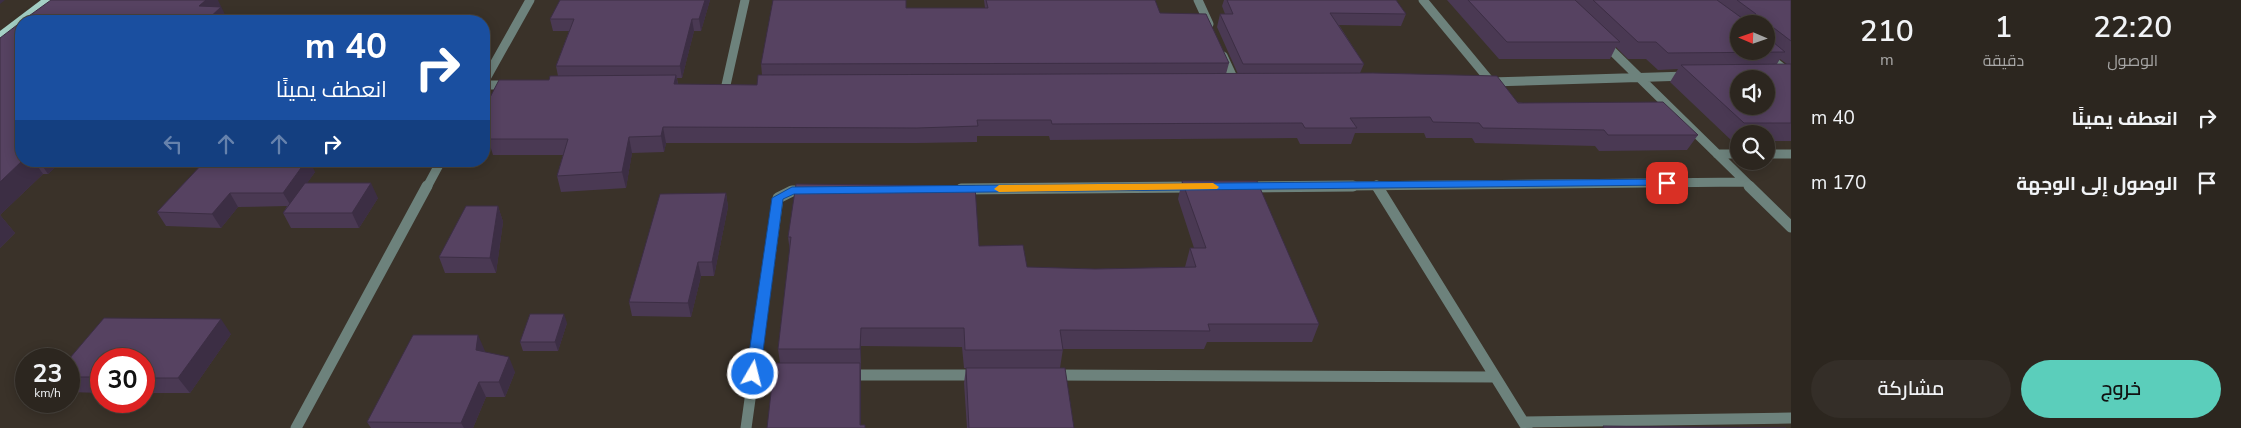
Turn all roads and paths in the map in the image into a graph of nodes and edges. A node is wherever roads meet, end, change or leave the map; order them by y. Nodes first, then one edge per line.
1 (47, 0) edge
2 (530, 0) edge
3 (745, 0) edge
4 (1198, 0) edge
5 (1423, 0) edge
6 (27, 15) edge
7 (15, 25) edge
8 (1213, 33) edge
9 (0, 36) edge
10 (1599, 38) edge
11 (1220, 49) edge
12 (1772, 60) edge
13 (490, 73) edge
14 (1775, 75) edge
15 (1791, 75) edge
16 (1639, 76) junction
17 (1696, 76) edge
18 (1225, 82) edge
19 (1235, 82) junction
20 (1245, 82) edge
21 (1482, 82) edge
22 (1491, 82) junction
23 (490, 84) edge
24 (522, 85) edge
25 (716, 85) edge
26 (726, 85) junction
27 (736, 85) edge
28 (1717, 154) junction
29 (1730, 154) edge
30 (1775, 154) edge
31 (1791, 154) edge
32 (438, 167) edge
33 (1745, 182) junction
34 (1376, 185) junction
35 (1207, 187) edge
36 (1237, 187) edge
37 (950, 190) edge
38 (822, 191) edge
39 (1791, 227) edge
40 (753, 374) junction
41 (803, 375) edge
42 (832, 375) edge
43 (991, 375) edge
44 (1040, 375) edge
45 (1495, 377) junction
46 (1791, 418) edge
47 (1525, 425) edge
48 (296, 428) edge
49 (746, 428) edge

1 - 6 main road
2 - 13 street
3 - 26 street
4 - 8 street
5 - 22 street
7 - 9 main road
10 - 16 street
11 - 19 street
12 - 15 street
14 - 15 street
16 - 17 street
16 - 22 street
16 - 28 street
18 - 19 street
19 - 20 street
21 - 22 street
23 - 24 street
25 - 26 street
26 - 27 street
28 - 29 street
28 - 33 street
30 - 31 street
32 - 48 street
33 - 34 street
33 - 39 street
34 - 36 street
34 - 45 street
35 - 37 street
38 - 40 street
40 - 41 street
40 - 49 street
42 - 43 street
44 - 45 street
45 - 47 street
46 - 47 street

